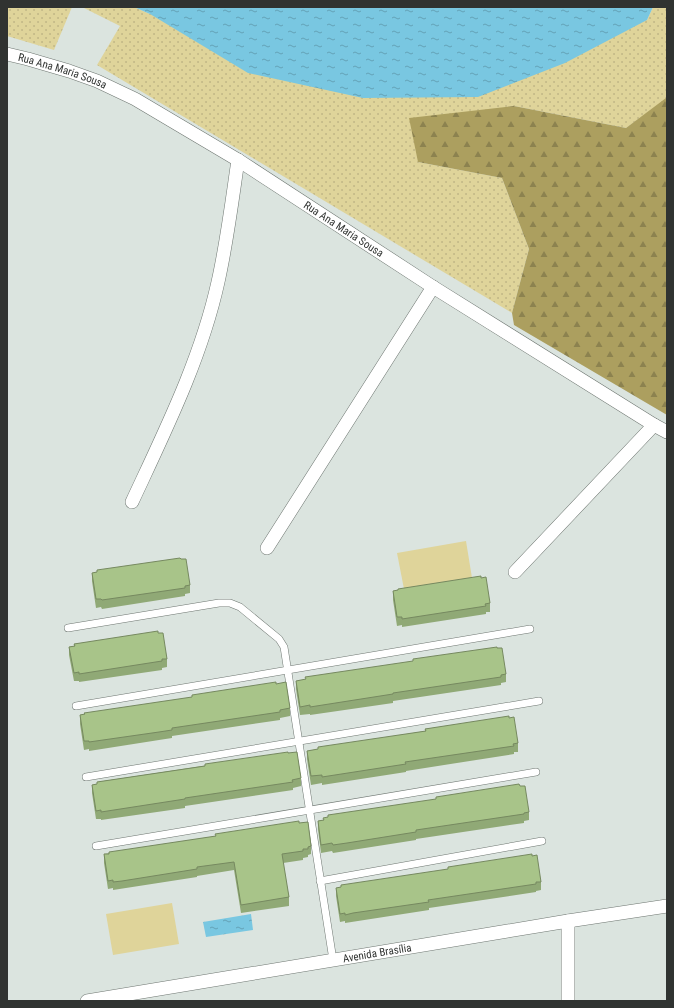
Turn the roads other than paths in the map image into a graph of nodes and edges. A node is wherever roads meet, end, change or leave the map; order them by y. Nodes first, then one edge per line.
1 (7, 54) edge
2 (238, 160) junction
3 (433, 287) junction
4 (654, 425) junction
5 (667, 432) edge
6 (132, 502) dead end
7 (267, 548) dead end
8 (515, 572) dead end
9 (68, 628) dead end
10 (530, 629) dead end
11 (287, 670) junction
12 (540, 701) dead end
13 (76, 706) dead end
14 (298, 742) junction
15 (536, 772) dead end
16 (86, 777) dead end
17 (309, 810) junction
18 (542, 841) dead end
19 (96, 846) dead end
20 (320, 881) junction
21 (667, 906) edge
22 (568, 921) junction
23 (333, 960) junction
24 (87, 1001) edge
25 (568, 1001) edge

1 - 2 street, Rua Ana Maria Sousa
2 - 3 street, Rua Ana Maria Sousa
2 - 6 street
3 - 4 street, Rua Ana Maria Sousa
3 - 7 street
4 - 5 street, Rua Ana Maria Sousa
4 - 8 street
9 - 11 lane
10 - 11 lane
11 - 13 lane
11 - 14 lane
12 - 14 lane
14 - 16 lane
14 - 17 lane
15 - 17 lane
17 - 19 lane
17 - 20 lane
18 - 20 lane
20 - 23 lane
21 - 22 street, Avenida Brasília
22 - 23 street, Avenida Brasília
22 - 25 street
23 - 24 street, Avenida Brasília

